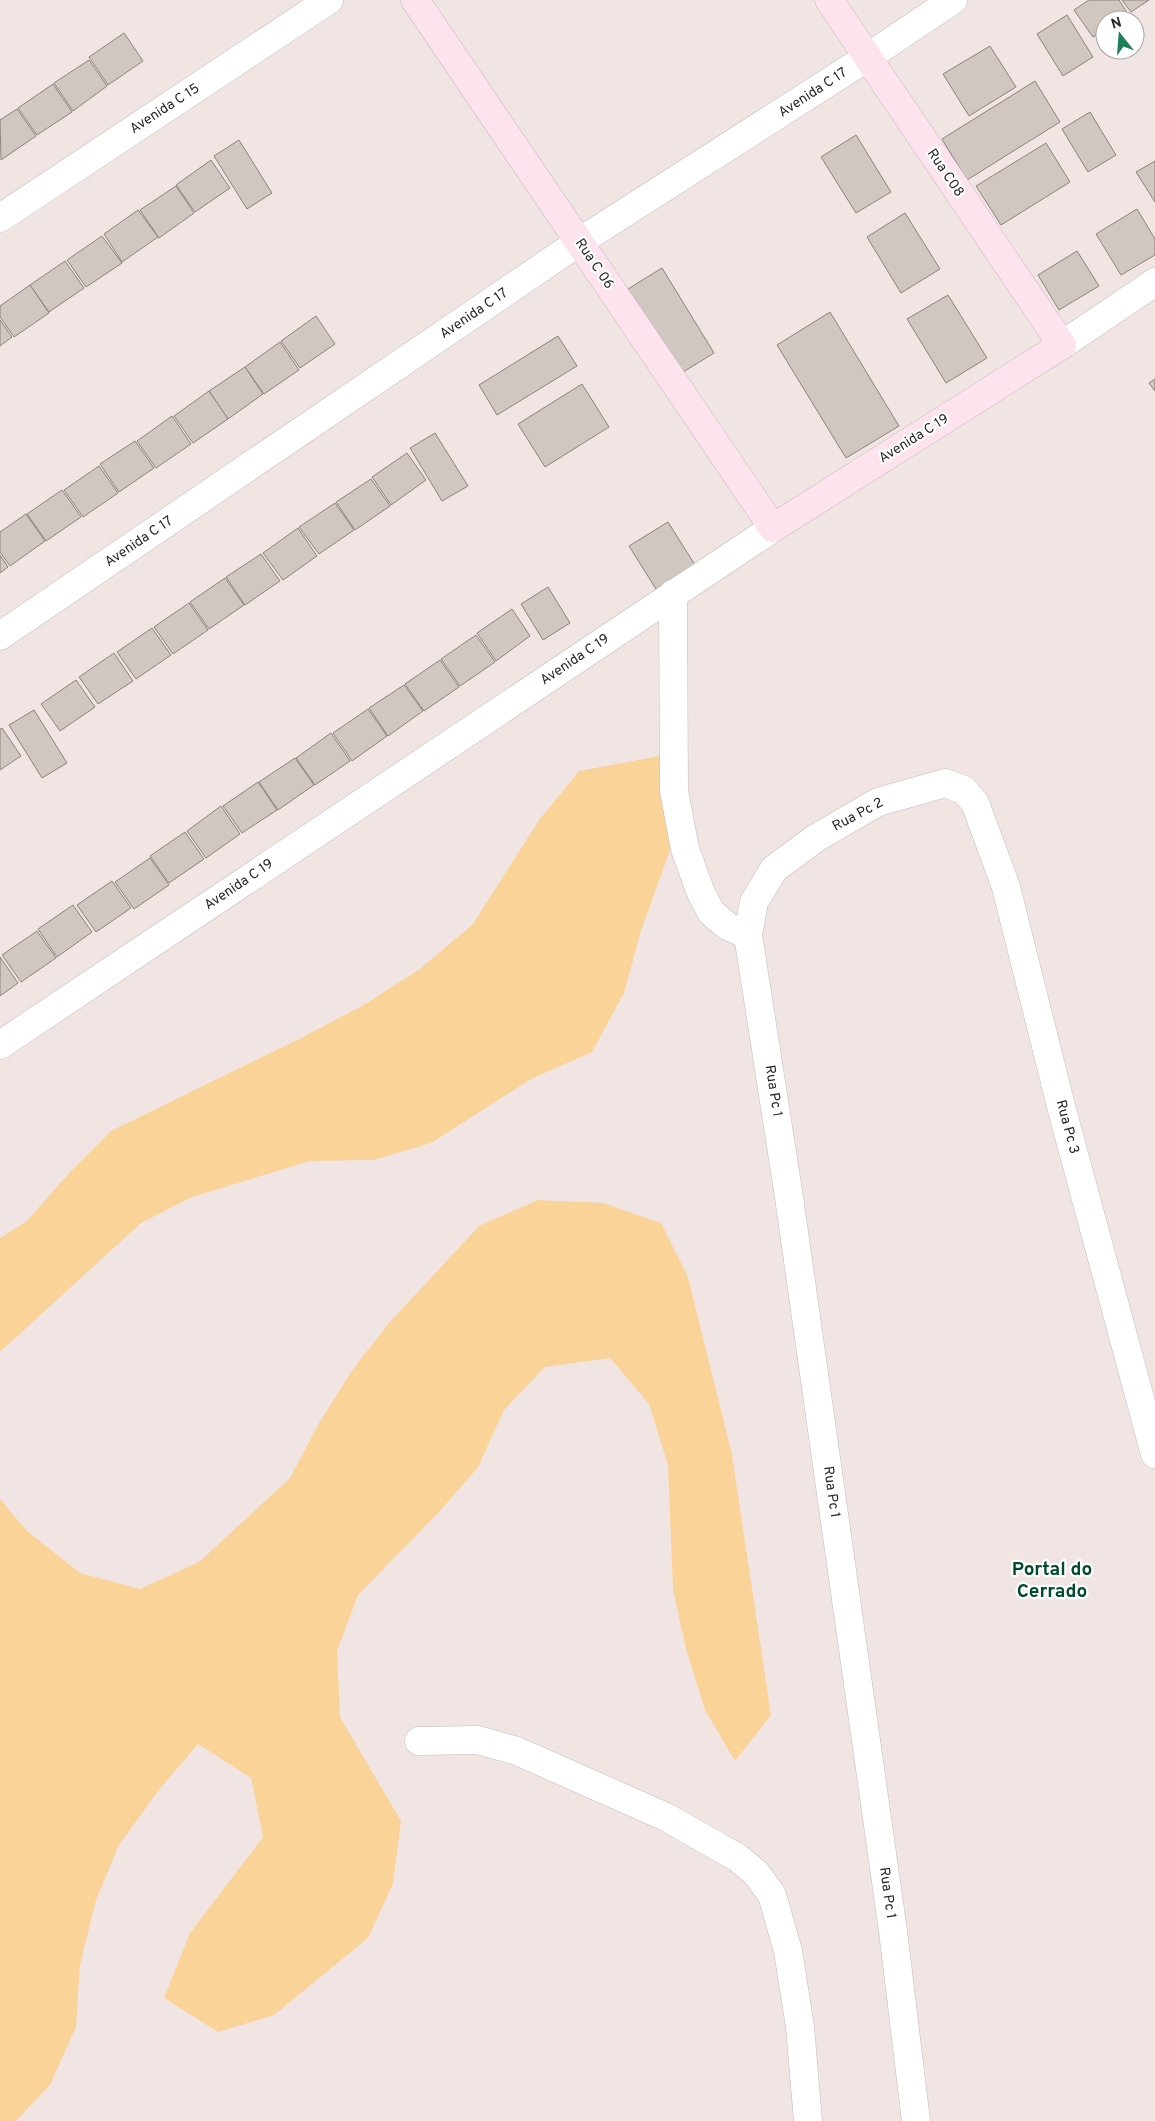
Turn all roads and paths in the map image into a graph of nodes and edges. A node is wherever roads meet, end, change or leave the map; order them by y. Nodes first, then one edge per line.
1 (329, 0) edge
2 (415, 0) edge
3 (829, 0) edge
4 (954, 0) edge
5 (868, 58) junction
6 (0, 218) edge
7 (579, 242) junction
8 (1155, 282) edge
9 (1062, 345) junction
10 (773, 528) junction
11 (674, 594) junction
12 (0, 636) edge
13 (975, 803) joint
14 (774, 869) joint
15 (748, 935) junction
16 (0, 1045) edge
17 (1155, 1454) edge
18 (419, 1742) dead end
19 (808, 2121) edge
20 (916, 2121) edge

1 - 6 street, Avenida C 15
2 - 7 street, Rua C 06
3 - 5 street, Rua C08
4 - 5 street, Avenida C 17
5 - 7 street, Avenida C 17
5 - 9 street, Rua C08
7 - 10 street, Rua C 06
7 - 12 street, Avenida C 17
8 - 9 street, Avenida C 19
9 - 10 street, Avenida C 19
10 - 11 street, Avenida C 19
11 - 15 street
11 - 16 street, Avenida C 19
13 - 14 street, Rua Pc 2
13 - 17 street, Rua Pc 3
14 - 15 street, Rua Pc 1
15 - 20 street, Rua Pc 1
18 - 19 street

